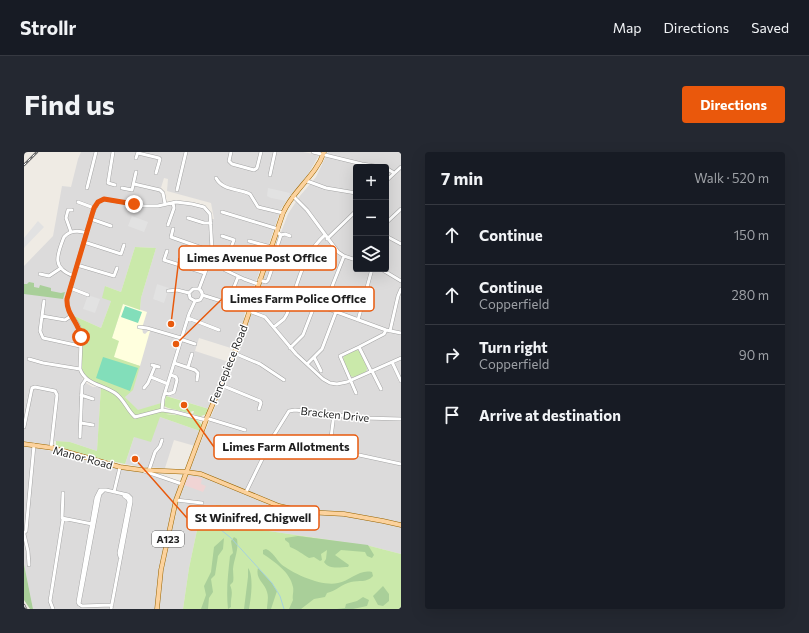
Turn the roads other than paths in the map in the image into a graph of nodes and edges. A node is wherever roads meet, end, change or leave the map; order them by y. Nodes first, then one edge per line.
1 (96, 152) edge
2 (113, 152) edge
3 (138, 152) edge
4 (186, 152) edge
5 (231, 152) edge
6 (260, 152) edge
7 (275, 152) edge
8 (313, 152) edge
9 (323, 153) edge
10 (136, 158) dead end
11 (365, 164) edge
12 (401, 167) edge
13 (389, 170) edge
14 (136, 172) dead end
15 (156, 173) dead end
16 (394, 173) junction
17 (270, 175) dead end
18 (389, 177) edge
19 (216, 178) dead end
20 (307, 181) junction
21 (134, 184) junction
22 (115, 185) dead end
23 (87, 188) dead end
24 (122, 188) dead end
25 (177, 190) dead end
26 (353, 192) edge
27 (293, 196) junction
28 (78, 202) dead end
29 (173, 203) junction
30 (165, 204) junction
31 (94, 208) junction
32 (401, 209) edge
33 (72, 210) dead end
34 (222, 212) dead end
35 (283, 213) junction
36 (353, 214) edge
37 (188, 218) dead end
38 (91, 219) junction
39 (389, 220) edge
40 (211, 223) junction
41 (168, 225) dead end
42 (111, 226) dead end
43 (173, 230) dead end
44 (277, 231) junction
45 (71, 232) junction
46 (87, 233) junction
47 (281, 235) junction
48 (325, 235) junction
49 (222, 236) dead end
50 (290, 236) dead end
51 (327, 238) junction
52 (389, 238) edge
53 (249, 241) dead end
54 (84, 242) junction
55 (401, 244) edge
56 (124, 245) dead end
57 (271, 247) junction
58 (212, 250) junction
59 (167, 252) dead end
60 (344, 256) junction
61 (353, 259) edge
62 (266, 262) junction
63 (77, 265) junction
64 (208, 266) junction
65 (61, 268) junction
66 (117, 268) dead end
67 (217, 268) dead end
68 (225, 270) dead end
69 (371, 272) edge
70 (386, 272) edge
71 (206, 273) junction
72 (40, 274) dead end
73 (74, 276) junction
74 (238, 277) junction
75 (401, 281) edge
76 (259, 282) junction
77 (70, 288) junction
78 (401, 288) edge
79 (199, 289) junction
80 (168, 291) dead end
81 (189, 293) junction
82 (202, 295) junction
83 (88, 296) dead end
84 (293, 296) junction
85 (230, 297) dead end
86 (193, 300) junction
87 (44, 301) dead end
88 (228, 303) dead end
89 (314, 304) junction
90 (324, 307) junction
91 (249, 311) junction
92 (336, 312) junction
93 (42, 316) junction
94 (71, 316) junction
95 (188, 318) junction
96 (358, 320) junction
97 (139, 327) dead end
98 (274, 327) junction
99 (219, 330) dead end
100 (388, 330) junction
101 (401, 333) edge
102 (181, 338) junction
103 (195, 344) dead end
104 (80, 346) junction
105 (359, 347) junction
106 (290, 348) junction
107 (234, 353) junction
108 (192, 354) dead end
109 (314, 357) junction
110 (401, 358) edge
111 (29, 359) dead end
112 (392, 362) junction
113 (174, 363) junction
114 (307, 364) junction
115 (155, 366) dead end
116 (188, 367) junction
117 (80, 368) junction
118 (321, 370) dead end
119 (371, 371) junction
120 (171, 375) junction
121 (151, 377) junction
122 (86, 379) junction
123 (197, 380) dead end
124 (284, 380) dead end
125 (351, 381) junction
126 (401, 381) edge
127 (168, 384) junction
128 (221, 385) junction
129 (144, 388) dead end
130 (381, 389) dead end
131 (165, 393) junction
132 (356, 393) dead end
133 (81, 395) junction
134 (93, 399) dead end
135 (259, 409) dead end
136 (162, 410) junction
137 (334, 414) junction
138 (206, 419) junction
139 (401, 419) edge
140 (81, 423) junction
141 (93, 425) dead end
142 (24, 427) edge
143 (245, 430) dead end
144 (80, 437) dead end
145 (162, 440) dead end
146 (24, 444) edge
147 (34, 445) junction
148 (51, 448) junction
149 (291, 448) dead end
150 (329, 453) junction
151 (401, 464) edge
152 (120, 467) junction
153 (142, 470) junction
154 (149, 470) junction
155 (187, 472) junction
156 (182, 484) junction
157 (246, 492) junction
158 (63, 493) dead end
159 (114, 493) junction
160 (176, 500) junction
161 (202, 503) dead end
162 (62, 518) junction
163 (93, 524) junction
164 (401, 525) edge
165 (24, 534) edge
166 (29, 565) dead end
167 (112, 607) edge
168 (53, 608) edge
169 (157, 609) edge

1 - 23 street
2 - 22 street
3 - 10 street
3 - 15 street
4 - 25 street
5 - 6 street
7 - 17 street
8 - 9 street
9 - 11 street
9 - 20 main road, Fencepiece Road / A123
12 - 16 street
13 - 16 street
14 - 21 street
16 - 18 street
19 - 35 street
20 - 26 street
20 - 27 main road, Fencepiece Road / A123
21 - 24 street
21 - 30 street
27 - 35 main road, Fencepiece Road / A123
27 - 48 street
28 - 31 street
29 - 30 street
29 - 40 street
29 - 41 street
30 - 31 street
31 - 38 street
32 - 39 street
33 - 45 street
34 - 44 street
35 - 44 main road, Fencepiece Road / A123
36 - 51 street
37 - 40 street
38 - 42 street
38 - 46 street
40 - 58 street
43 - 58 street
44 - 47 street
44 - 57 main road, Fencepiece Road / A123
45 - 46 street
45 - 65 street
46 - 54 street
47 - 50 street
47 - 76 street
48 - 51 street
48 - 84 street
49 - 62 street
51 - 60 street
52 - 55 street
53 - 57 street
54 - 56 street
54 - 63 street
57 - 62 main road, Fencepiece Road / A123
58 - 64 street
59 - 71 street
60 - 61 street
60 - 90 street
62 - 76 main road, Fencepiece Road / A123
63 - 66 street
63 - 73 street
64 - 67 street
64 - 71 street
65 - 72 street
65 - 73 street
68 - 74 street
69 - 96 street
70 - 75 street
71 - 79 street
73 - 77 street
74 - 76 street
74 - 85 street
76 - 91 main road, Fencepiece Road / A123
77 - 83 street
77 - 94 street
78 - 100 street
79 - 81 street
79 - 82 street
80 - 81 street
81 - 86 street
82 - 86 street
82 - 88 street
84 - 89 street
84 - 98 street
86 - 95 street
87 - 93 street
89 - 90 street
89 - 106 street
90 - 92 street
91 - 98 street
91 - 107 main road, Fencepiece Road / A123
92 - 96 street
92 - 109 street
93 - 94 street
93 - 104 street
94 - 104 street
95 - 99 street
95 - 102 street
96 - 100 street
97 - 102 street
98 - 106 street
100 - 101 street
100 - 105 street
102 - 103 street
102 - 113 street
104 - 117 street
105 - 119 street
105 - 125 street
106 - 114 street
107 - 124 street
107 - 128 main road, Fencepiece Road / A123
108 - 116 street
109 - 114 street
109 - 118 street
110 - 112 street
111 - 117 street
112 - 119 street
112 - 126 street
113 - 116 street
113 - 120 street
114 - 125 street
115 - 121 street
116 - 123 street
117 - 122 street
119 - 125 street
119 - 130 street
120 - 127 street
120 - 131 street
121 - 127 street
121 - 129 street
122 - 133 street
122 - 136 street
125 - 132 street
127 - 131 street
128 - 135 street
128 - 138 main road, Fencepiece Road / A123
131 - 136 street
133 - 134 street
133 - 140 street
136 - 138 street
137 - 139 street, Bracken Drive
137 - 150 street
137 - 157 street, Bracken Drive
138 - 143 street
138 - 155 main road, Fencepiece Road / A123
140 - 141 street
140 - 144 street
142 - 148 street
145 - 154 street
146 - 147 main road, Manor Road
147 - 148 main road, Manor Road
147 - 165 street
148 - 152 main road, Manor Road
149 - 150 street
150 - 151 street
152 - 153 main road, Manor Road
152 - 159 street
153 - 154 main road, Manor Road
153 - 156 street, Manor Road
154 - 155 main road, Manor Road
155 - 156 main road, A123
155 - 157 main road, Manor Road
156 - 160 main road, A123
157 - 164 main road, Manor Road
158 - 162 street
159 - 163 street
159 - 167 street
160 - 161 street
160 - 169 main road, A123
162 - 163 street
162 - 168 street
163 - 167 street
165 - 166 street

